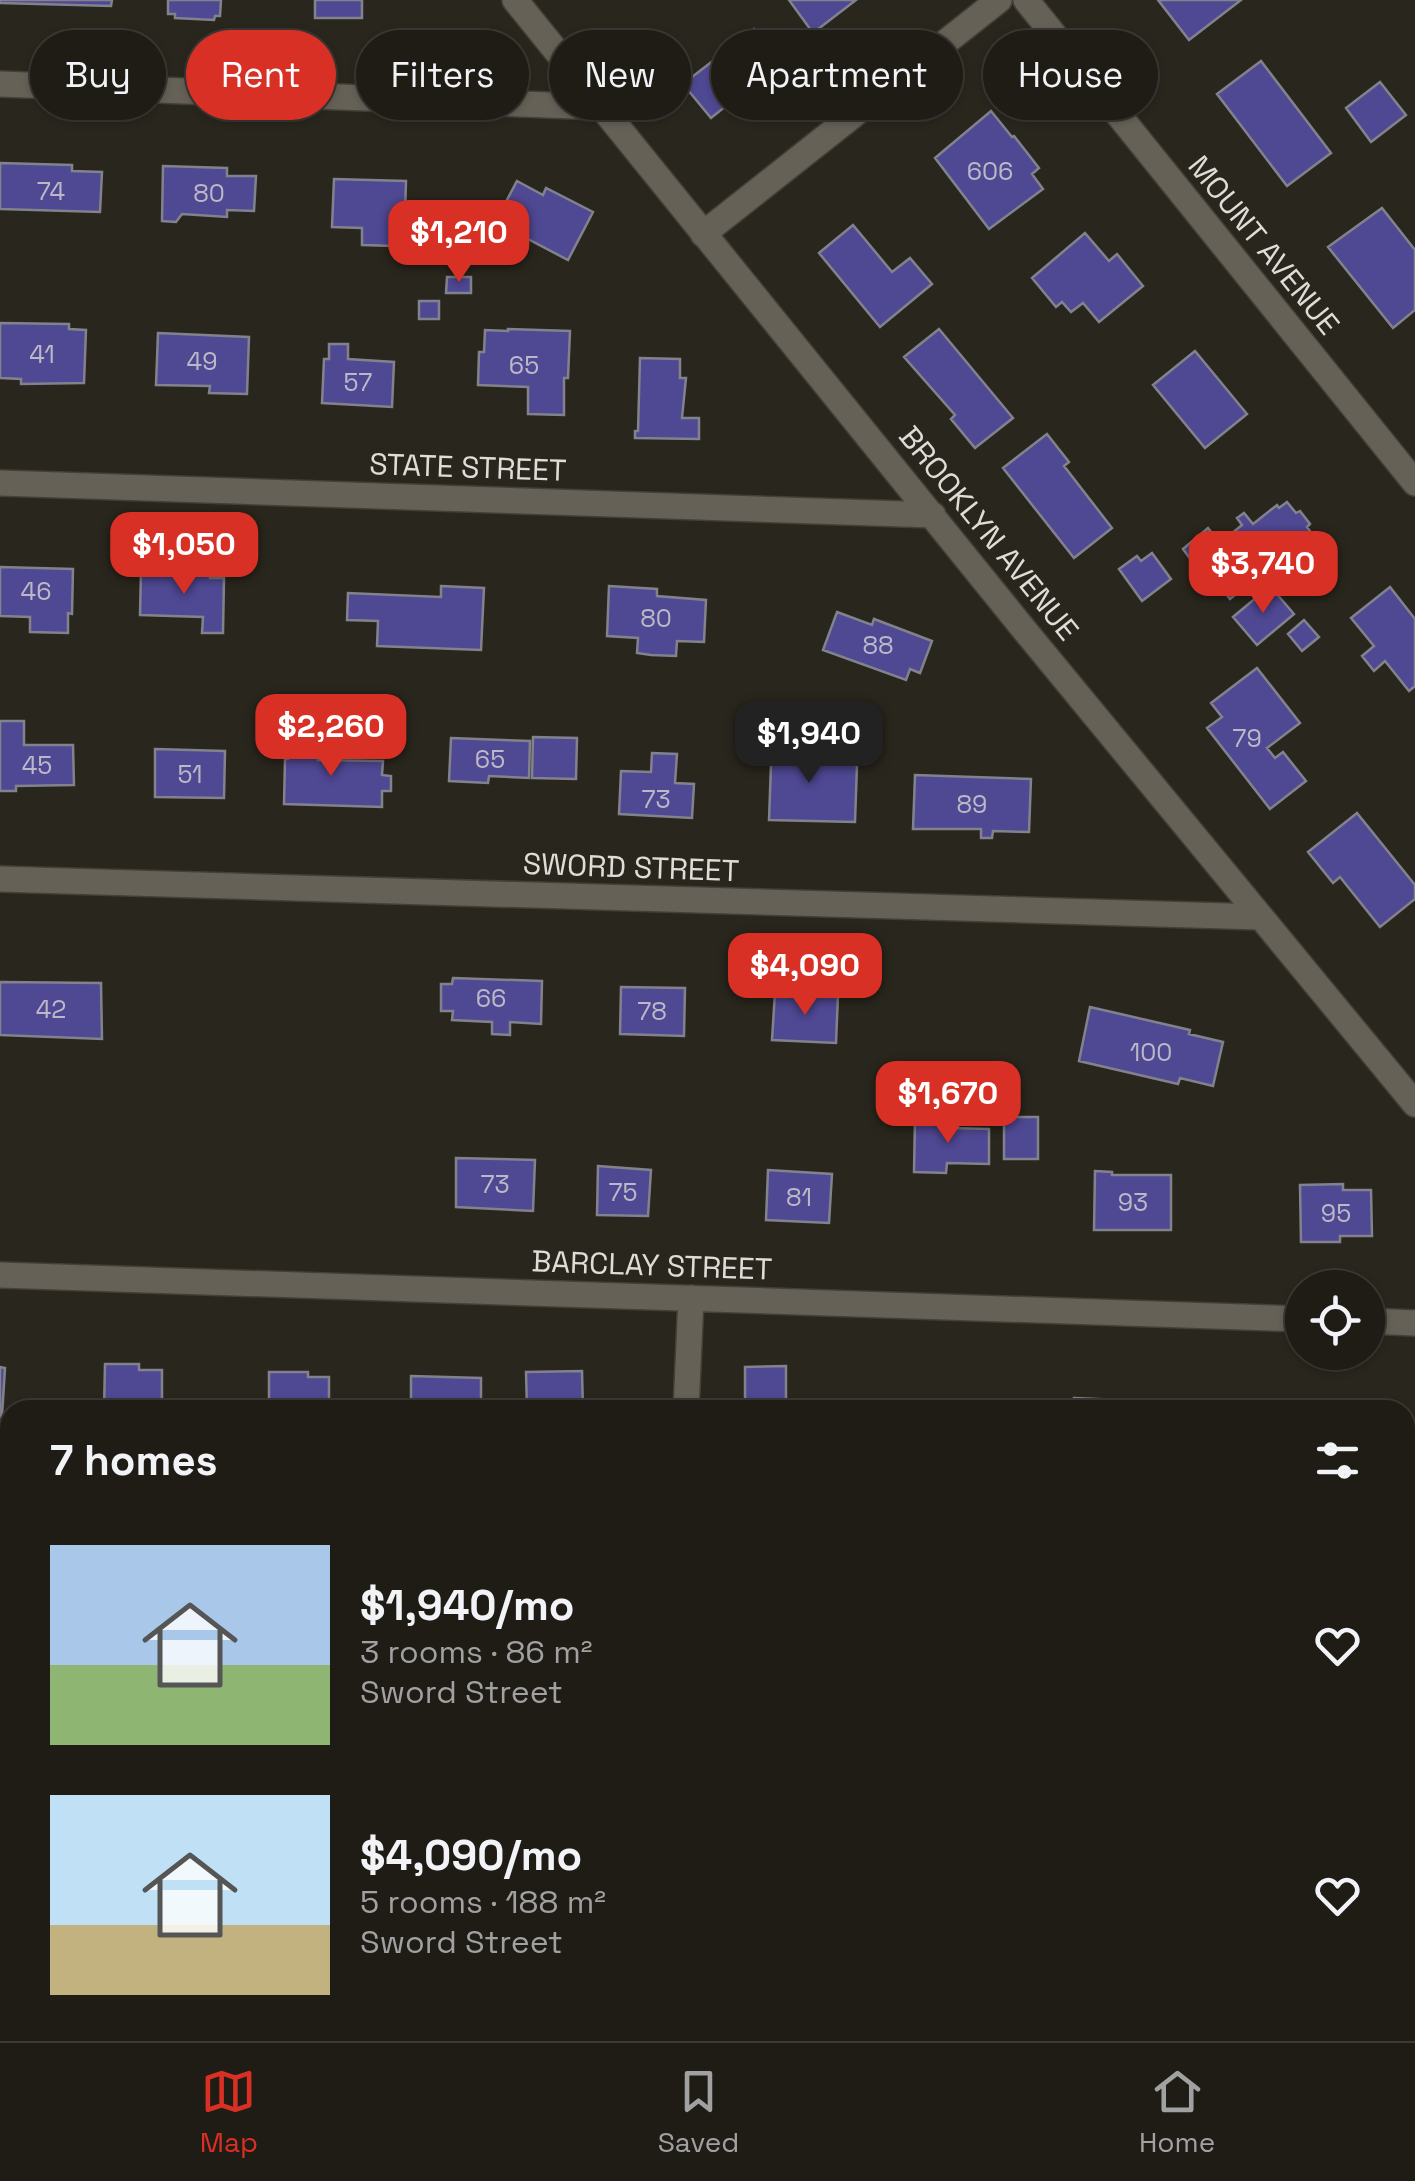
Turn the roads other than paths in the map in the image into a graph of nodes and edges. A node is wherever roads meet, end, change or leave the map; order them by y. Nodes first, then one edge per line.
1 (516, 0) edge
2 (999, 0) edge
3 (1026, 0) edge
4 (549, 42) edge
5 (0, 84) edge
6 (549, 105) edge
7 (611, 120) edge
8 (703, 234) junction
9 (0, 483) edge
10 (1415, 483) edge
11 (933, 515) junction
12 (0, 879) edge
13 (1260, 917) junction
14 (1415, 1104) edge
15 (0, 1274) edge
16 (690, 1298) junction
17 (1285, 1318) edge
18 (1385, 1322) edge
19 (1415, 1323) edge
20 (686, 1400) edge

1 - 4 street, BROOKLYN AVENUE
2 - 8 street
3 - 10 street, MOUNT AVENUE
5 - 6 street
7 - 8 street, BROOKLYN AVENUE
8 - 11 street, BROOKLYN AVENUE
9 - 11 street, STATE STREET
11 - 13 street, BROOKLYN AVENUE
12 - 13 street, SWORD STREET
13 - 14 street, BROOKLYN AVENUE
15 - 16 street, BARCLAY STREET
16 - 17 street, BARCLAY STREET
16 - 20 street
18 - 19 street

